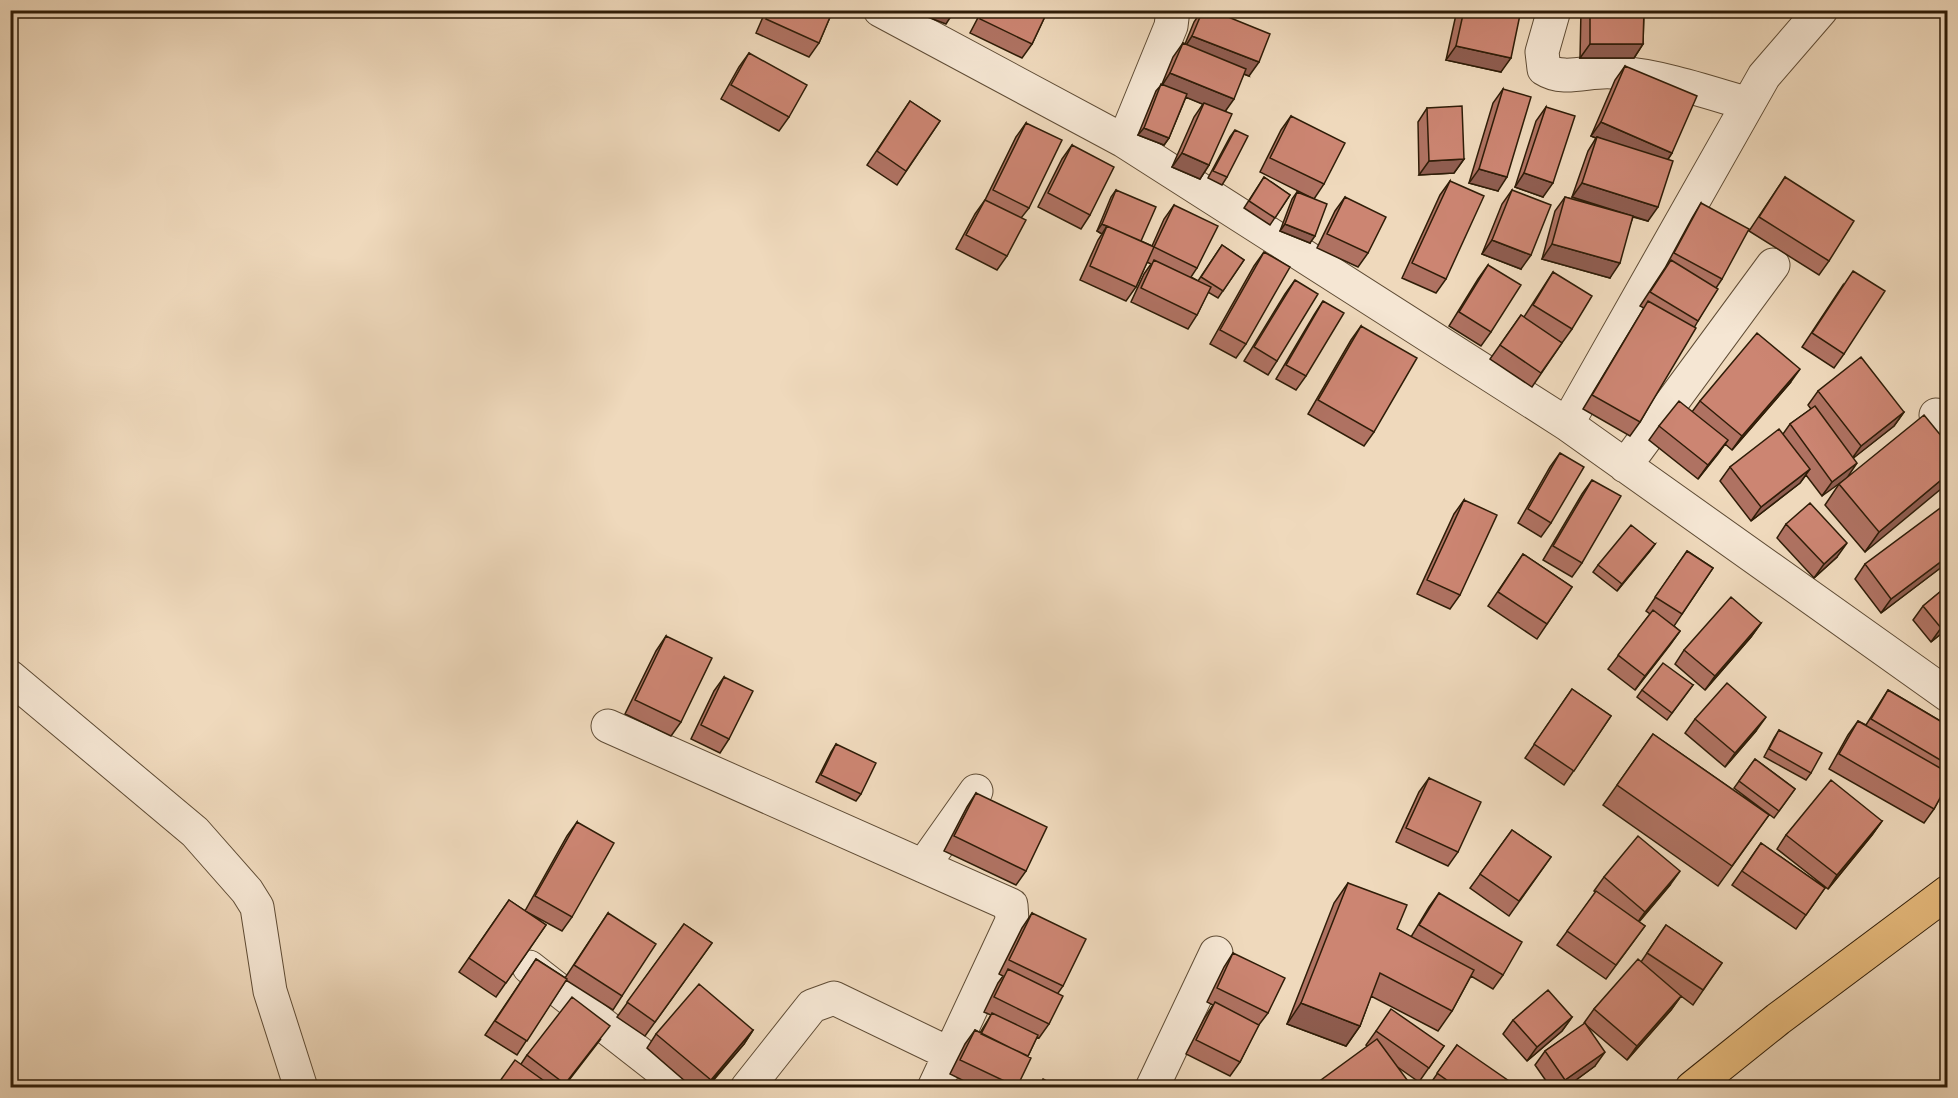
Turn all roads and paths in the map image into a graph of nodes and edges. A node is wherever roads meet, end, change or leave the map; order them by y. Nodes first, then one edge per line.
1 (880, 10) edge
2 (1173, 10) edge
3 (1554, 10) edge
4 (1821, 10) edge
5 (1748, 104) junction
6 (1124, 141) junction
7 (1773, 265) dead end
8 (1568, 424) junction
9 (1625, 466) junction
10 (10, 677) edge
11 (1947, 695) edge
12 (608, 726) dead end
13 (976, 791) edge
14 (923, 866) junction
15 (1947, 892) edge
16 (1216, 953) dead end
17 (529, 967) edge
18 (950, 1054) junction
19 (301, 1088) edge
20 (684, 1088) edge
21 (747, 1088) edge
22 (934, 1088) edge
23 (1152, 1088) edge
24 (1692, 1088) edge

1 - 6 street
2 - 6 street
3 - 5 street
4 - 5 street
5 - 8 street
6 - 8 street
7 - 9 street
8 - 9 street
9 - 11 street
10 - 19 street
12 - 14 street
13 - 14 street
14 - 18 street
15 - 24 main road
16 - 23 street
17 - 20 street
18 - 21 street
18 - 22 street

